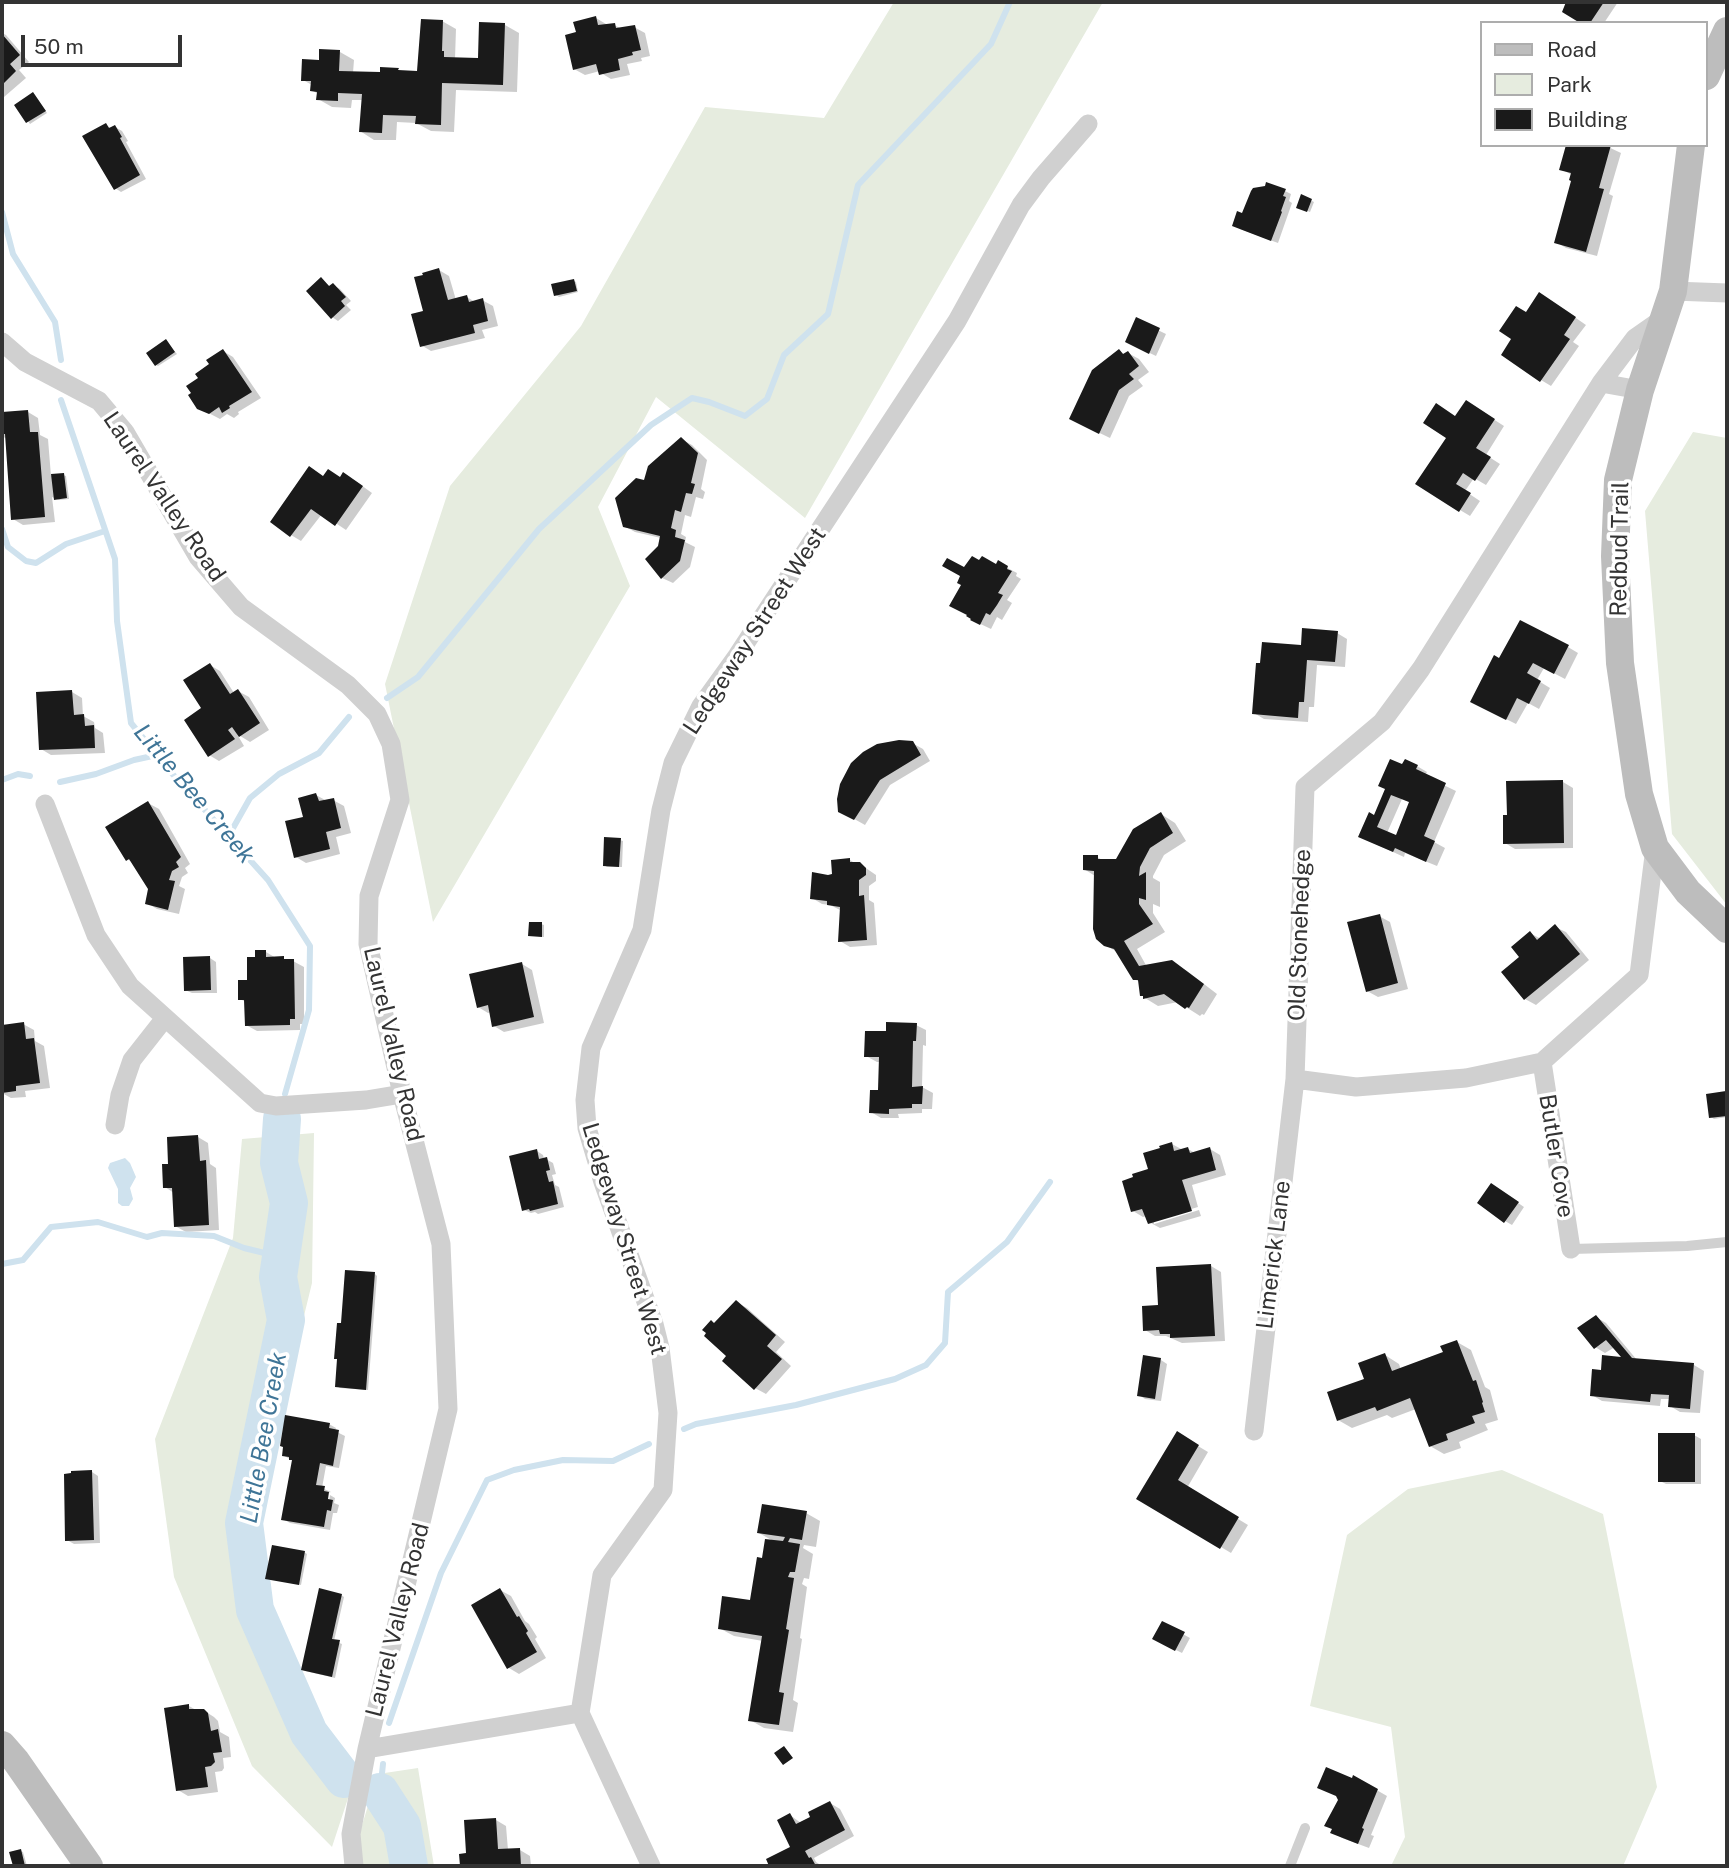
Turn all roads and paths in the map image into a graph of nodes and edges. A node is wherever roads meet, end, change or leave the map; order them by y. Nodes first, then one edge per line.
1 (1727, 31) edge
2 (1708, 72) edge
3 (1088, 124) dead end
4 (1690, 147) edge
5 (1727, 293) edge
6 (1669, 304) junction
7 (2, 342) edge
8 (1601, 383) junction
9 (1640, 390) junction
10 (45, 804) dead end
11 (1655, 848) junction
12 (1727, 929) edge
13 (165, 1018) junction
14 (1542, 1062) junction
15 (1294, 1079) junction
16 (402, 1094) junction
17 (115, 1125) dead end
18 (1727, 1242) edge
19 (1571, 1249) joint
20 (1254, 1431) dead end
21 (580, 1713) junction
22 (2, 1745) edge
23 (367, 1749) junction
24 (1305, 1828) dead end
25 (89, 1866) edge
26 (354, 1866) edge
27 (651, 1866) edge
28 (1290, 1866) edge

1 - 2 street
3 - 21 street, Ledgeway Street West
4 - 6 street, Redbud Trail
5 - 6 street
6 - 8 street, Old Stonehedge
6 - 9 street, Redbud Trail
7 - 16 street, Laurel Valley Road
8 - 9 street
8 - 15 street, Old Stonehedge
9 - 11 street, Redbud Trail
10 - 13 street
11 - 12 street, Redbud Trail
11 - 14 street
13 - 16 street
13 - 17 street
14 - 15 street
14 - 19 street, Butler Cove
15 - 20 street, Limerick Lane
16 - 23 street, Laurel Valley Road
18 - 19 lane
21 - 23 street
21 - 27 street
22 - 25 street
23 - 26 street, Laurel Valley Road
24 - 28 lane

